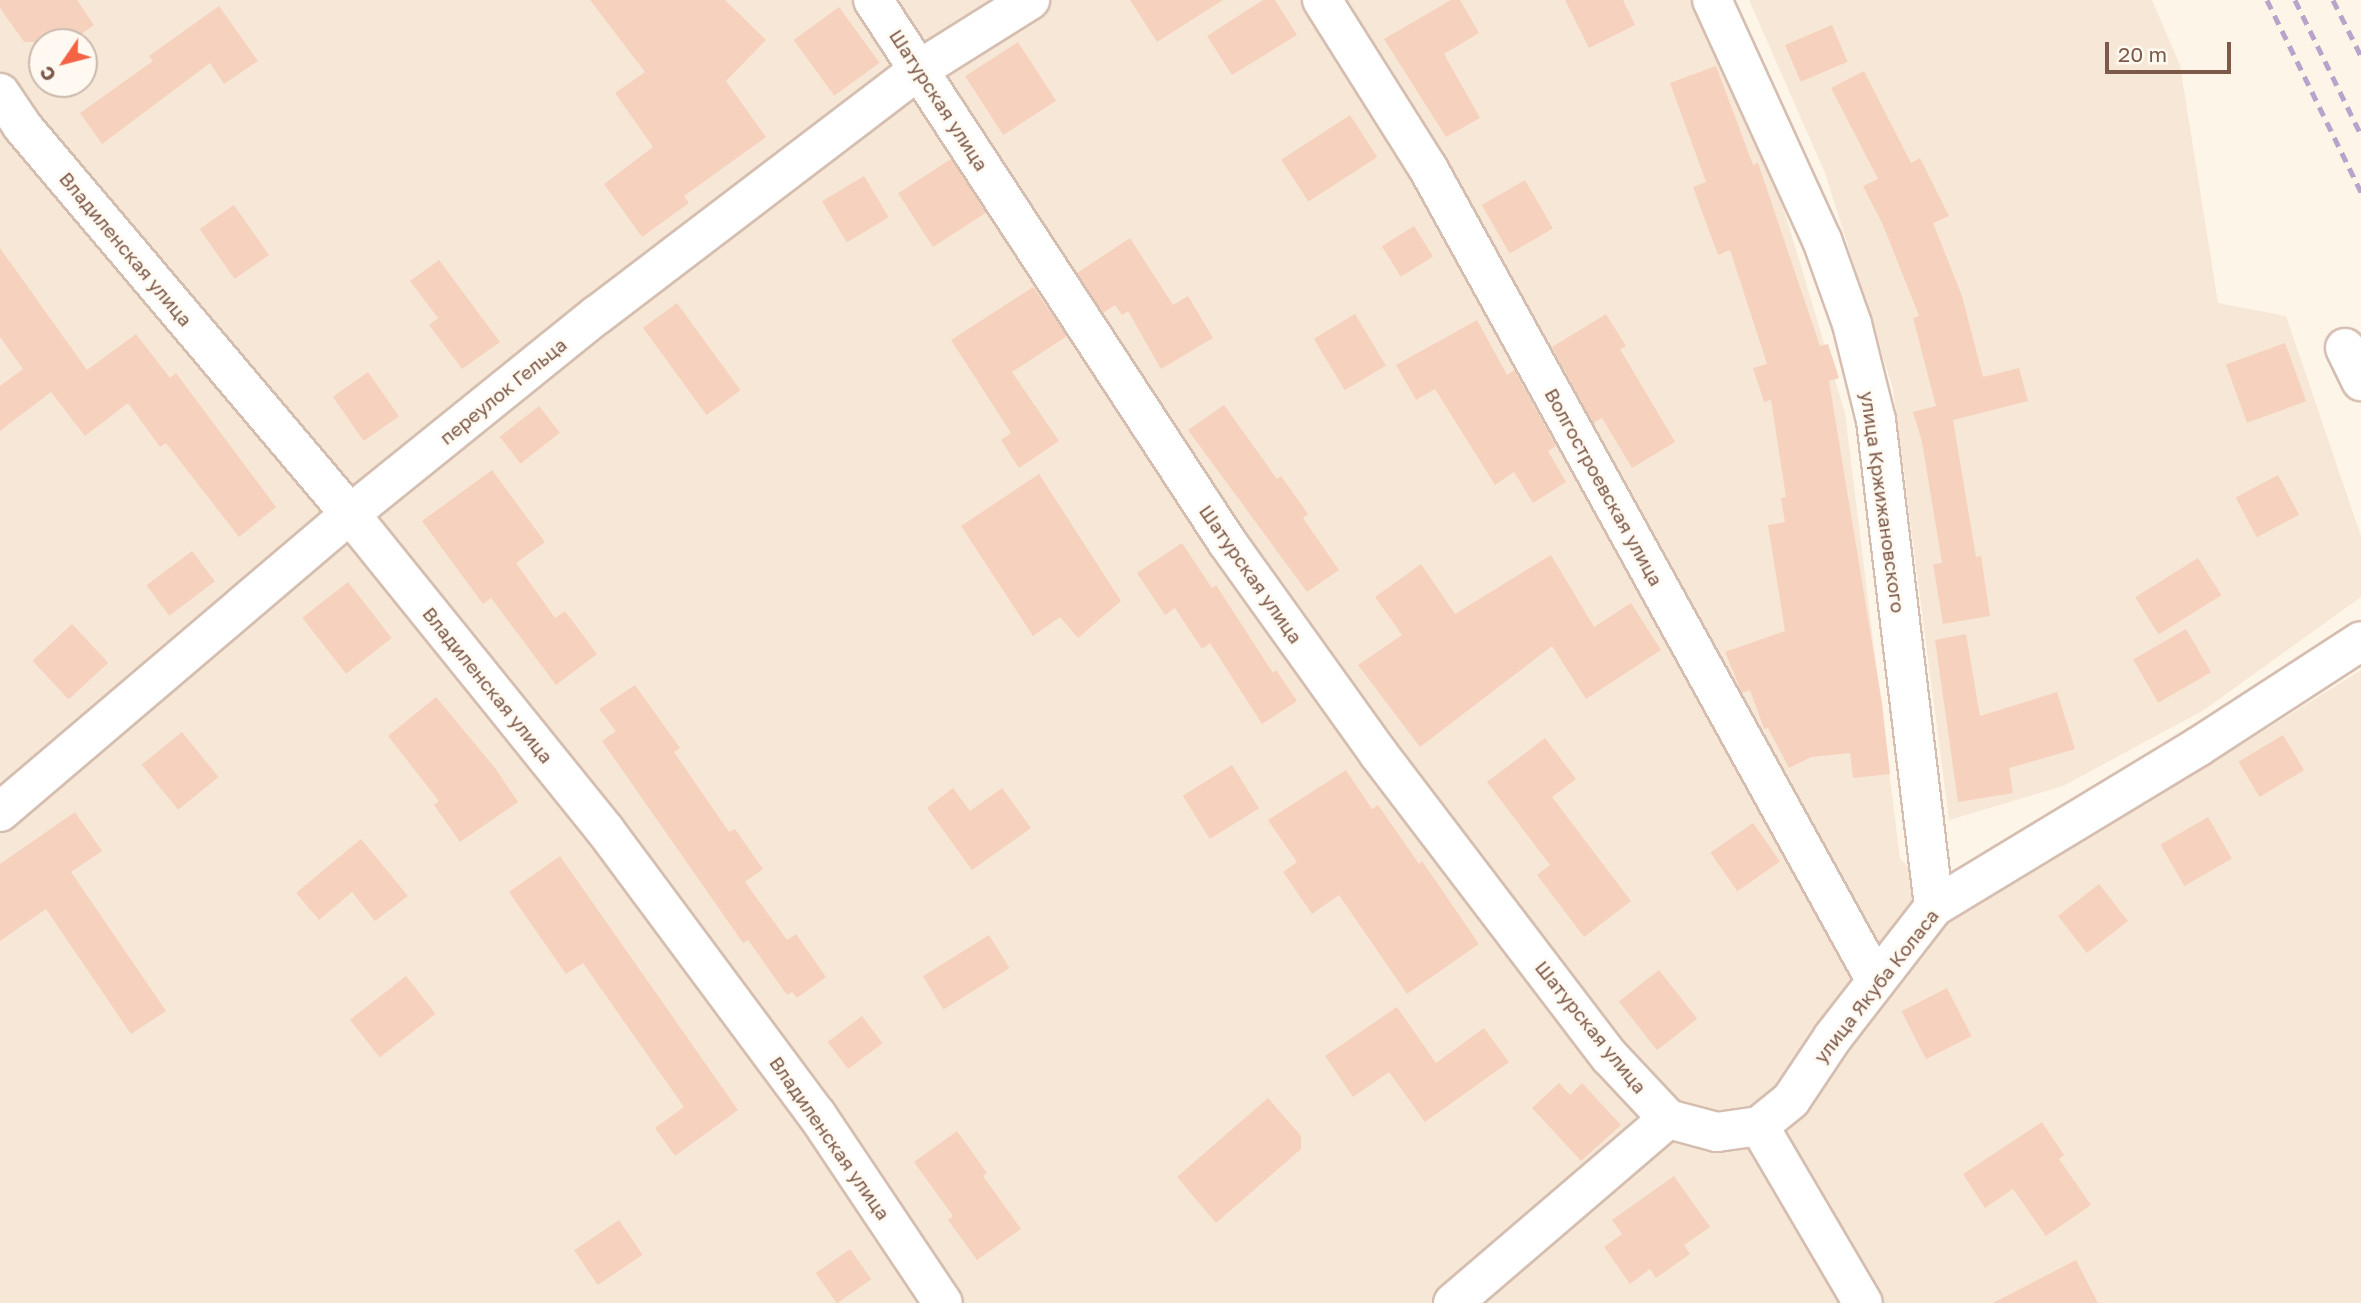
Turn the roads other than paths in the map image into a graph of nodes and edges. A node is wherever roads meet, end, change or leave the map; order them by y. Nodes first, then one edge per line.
1 (873, 0) edge
2 (1030, 0) edge
3 (1322, 0) edge
4 (1712, 0) edge
5 (920, 69) junction
6 (0, 93) edge
7 (351, 514) junction
8 (2361, 641) edge
9 (0, 812) edge
10 (1934, 907) junction
11 (1877, 981) junction
12 (1668, 1119) junction
13 (1759, 1126) junction
14 (943, 1303) edge
15 (1453, 1303) edge
16 (1863, 1303) edge

1 - 5 street, Шатурская улица
2 - 5 street, переулок Гельца
3 - 11 street, Волгостроевская улица
4 - 10 street, улица Кржижановского
5 - 7 street, переулок Гельца
5 - 12 street, Шатурская улица
6 - 7 street, Владиленская улица
7 - 9 street, переулок Гельца
7 - 14 street, Владиленская улица
8 - 10 street, улица Якуба Коласа
10 - 11 street, улица Якуба Коласа
11 - 13 street, улица Якуба Коласа
12 - 13 street
12 - 15 street
13 - 16 street

